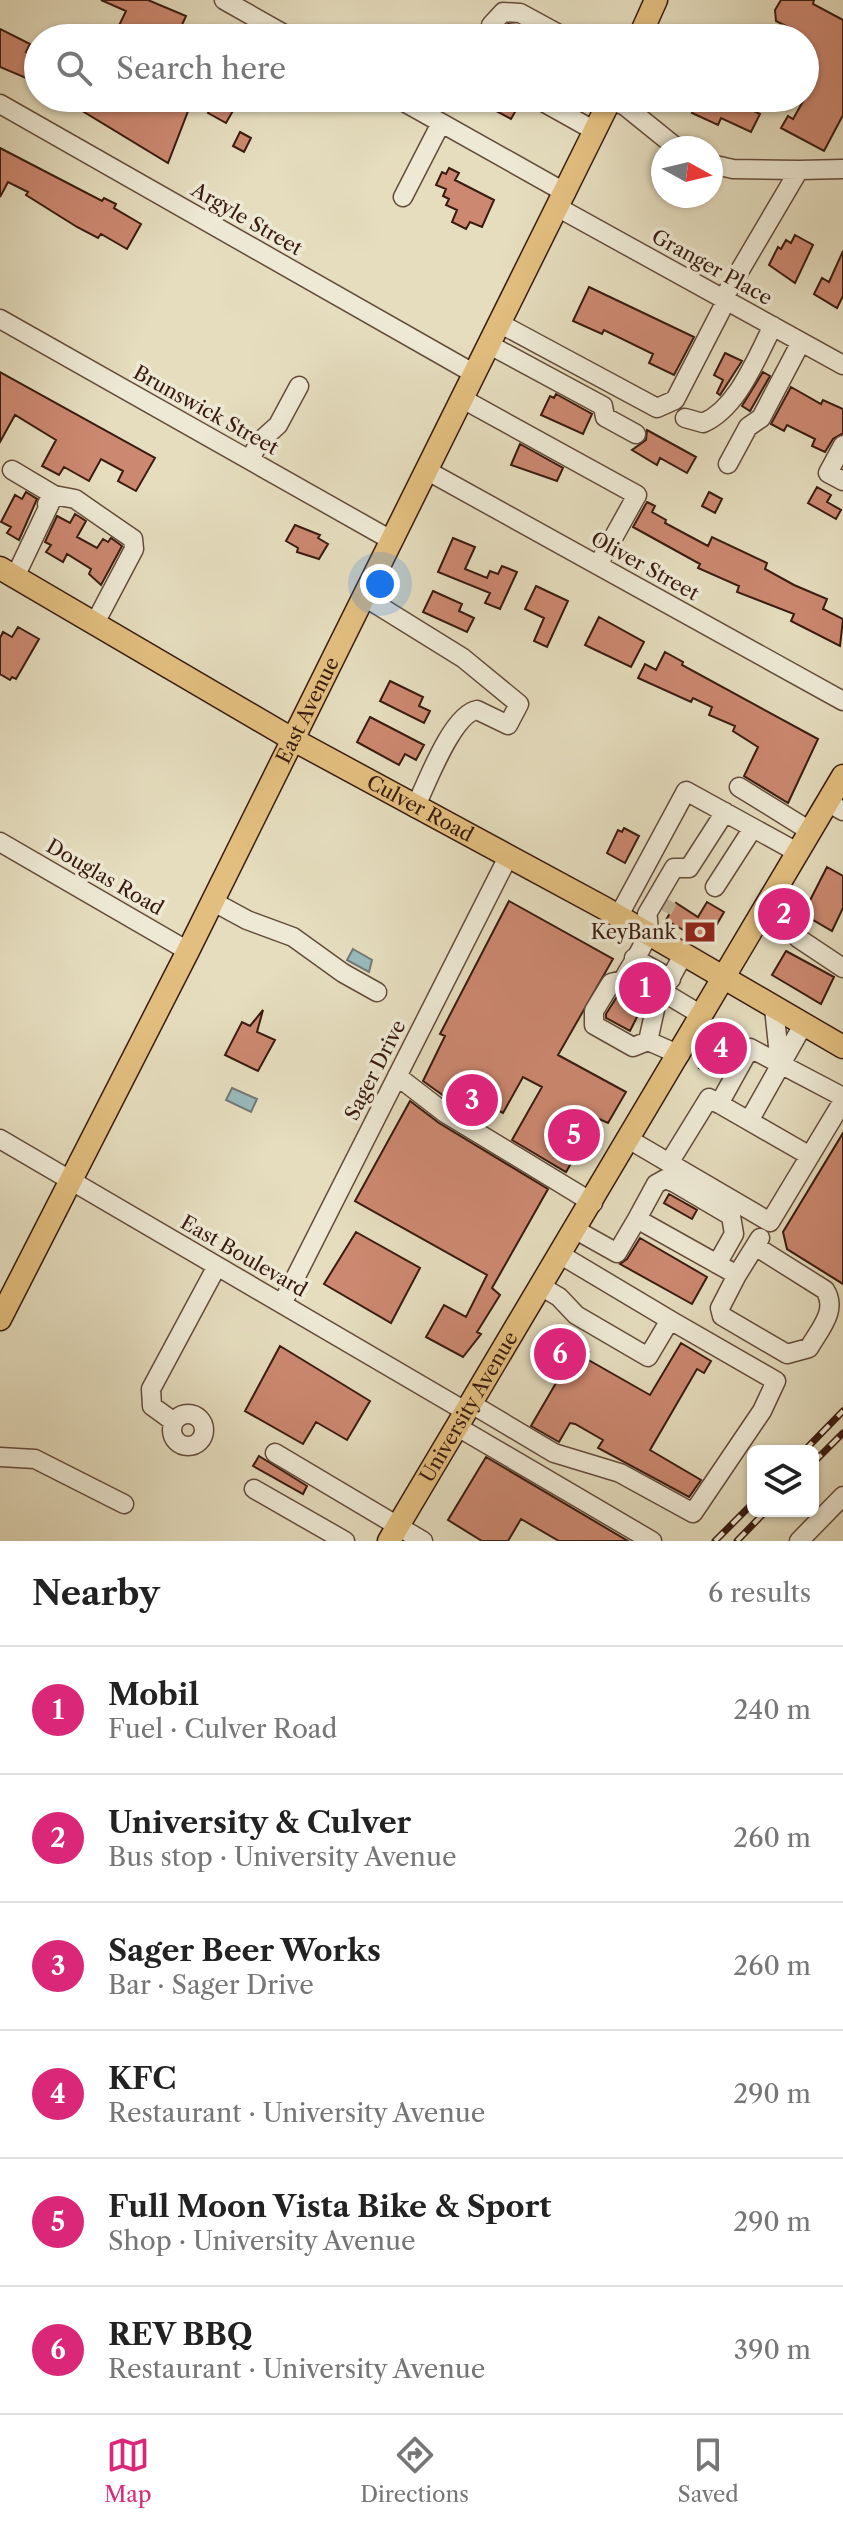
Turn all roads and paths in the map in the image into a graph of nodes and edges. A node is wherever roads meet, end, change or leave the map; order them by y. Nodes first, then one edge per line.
1 (224, 0) edge
2 (656, 0) edge
3 (266, 24) edge
4 (492, 24) edge
5 (540, 24) edge
6 (645, 24) edge
7 (0, 104) edge
8 (422, 112) edge
9 (561, 112) edge
10 (604, 112) edge
11 (632, 112) edge
12 (441, 123) junction
13 (595, 131) junction
14 (662, 136) edge
15 (723, 167) edge
16 (843, 169) edge
17 (799, 170) junction
18 (403, 197) dead end
19 (563, 201) junction
20 (725, 300) junction
21 (0, 319) edge
22 (499, 323) junction
23 (773, 326) junction
24 (801, 342) junction
25 (488, 344) junction
26 (843, 365) edge
27 (473, 373) junction
28 (299, 386) dead end
29 (461, 398) junction
30 (685, 418) dead end
31 (636, 434) dead end
32 (843, 445) edge
33 (250, 460) junction
34 (728, 464) dead end
35 (12, 470) dead end
36 (426, 470) junction
37 (843, 481) edge
38 (54, 495) junction
39 (391, 540) junction
40 (598, 565) junction
41 (7, 572) edge
42 (363, 596) junction
43 (95, 623) junction
44 (843, 701) edge
45 (292, 739) junction
46 (843, 776) edge
47 (739, 787) dead end
48 (835, 807) edge
49 (415, 808) junction
50 (725, 812) junction
51 (753, 828) junction
52 (810, 831) junction
53 (0, 842) edge
54 (797, 852) junction
55 (508, 857) junction
56 (689, 868) junction
57 (715, 887) dead end
58 (212, 901) junction
59 (618, 917) junction
60 (657, 917) junction
61 (798, 938) dead end
62 (188, 951) junction
63 (683, 955) junction
64 (843, 967) edge
65 (627, 978) junction
66 (725, 980) junction
67 (377, 992) dead end
68 (659, 994) junction
69 (774, 1008) junction
70 (703, 1016) junction
71 (803, 1025) junction
72 (648, 1041) junction
73 (843, 1047) edge
74 (680, 1055) junction
75 (780, 1065) junction
76 (397, 1076) junction
77 (843, 1099) edge
78 (719, 1104) junction
79 (749, 1121) junction
80 (0, 1139) edge
81 (630, 1140) junction
82 (810, 1156) junction
83 (669, 1163) junction
84 (70, 1181) junction
85 (593, 1203) junction
86 (637, 1219) junction
87 (770, 1222) junction
88 (576, 1230) junction
89 (755, 1246) junction
90 (561, 1255) junction
91 (717, 1264) junction
92 (217, 1266) junction
93 (737, 1275) junction
94 (542, 1287) junction
95 (282, 1304) junction
96 (0, 1319) edge
97 (670, 1320) junction
98 (464, 1413) junction
99 (174, 1422) dead end
100 (275, 1453) dead end
101 (0, 1457) edge
102 (254, 1489) dead end
103 (843, 1496) edge
104 (124, 1504) dead end
105 (393, 1533) edge
106 (345, 1541) edge
107 (423, 1541) edge
108 (652, 1541) edge
109 (799, 1541) edge

1 - 3 street
2 - 6 main road
4 - 5 street
7 - 27 street, Argyle Street
8 - 12 street, Granger Place
9 - 13 street
10 - 13 main road, East Avenue
11 - 14 street
12 - 18 street
12 - 19 street, Granger Place
13 - 19 main road, East Avenue
15 - 17 street
16 - 17 street
17 - 20 street
19 - 20 street, Granger Place
19 - 22 main road, East Avenue
20 - 22 street
20 - 23 street, Granger Place
21 - 33 street, Brunswick Street
22 - 25 main road, East Avenue
23 - 24 street, Granger Place
23 - 30 street
24 - 26 street, Granger Place
24 - 34 street
25 - 27 main road, East Avenue
25 - 31 street
27 - 29 main road, East Avenue
28 - 33 street
29 - 36 main road, East Avenue
29 - 40 street
32 - 37 street
33 - 39 street, Brunswick Street
35 - 38 street
36 - 39 main road, East Avenue
36 - 40 street, Oliver Street
38 - 41 street
38 - 43 street
39 - 42 main road, East Avenue
40 - 44 street, Oliver Street
41 - 43 main road, Culver Road
42 - 45 main road, East Avenue
42 - 49 street
43 - 45 main road, Culver Road
45 - 49 main road, Culver Road
45 - 58 main road, East Avenue
46 - 48 main road, University Avenue
47 - 52 street
48 - 52 main road, University Avenue
49 - 55 main road, Culver Road
50 - 51 street
50 - 56 street
50 - 59 street
51 - 54 street
51 - 57 street
52 - 54 main road, University Avenue
53 - 62 street, Douglas Road
54 - 66 main road, University Avenue
55 - 59 main road, Culver Road
55 - 76 street, Sager Drive
56 - 60 street
56 - 60 street
58 - 62 main road, East Avenue
58 - 67 street
59 - 60 main road, Culver Road
60 - 63 main road, Culver Road
60 - 65 street
61 - 64 street
62 - 84 main road, East Avenue
63 - 66 main road, Culver Road
63 - 68 street
65 - 68 street
65 - 72 street
66 - 69 main road, Culver Road
66 - 70 main road, University Avenue
68 - 70 street
68 - 72 street
69 - 71 main road, Culver Road
69 - 75 street
70 - 74 main road, University Avenue
71 - 73 main road, Culver Road
71 - 75 street
72 - 74 street
74 - 81 main road, University Avenue
75 - 77 street
75 - 78 street
75 - 79 street
76 - 85 street
76 - 95 street, Sager Drive
77 - 82 street
78 - 79 street
78 - 83 street
79 - 82 street
80 - 84 street, East Boulevard
81 - 83 street
81 - 85 main road, University Avenue
82 - 87 street
83 - 87 street
84 - 92 street, East Boulevard
84 - 96 main road, East Avenue
85 - 88 main road, University Avenue
86 - 88 street
86 - 91 street
86 - 91 street
87 - 89 street
88 - 90 main road, University Avenue
89 - 93 street
89 - 93 street
90 - 94 main road, University Avenue
90 - 97 street
91 - 93 street
92 - 95 street, East Boulevard
92 - 99 street
94 - 97 street
94 - 98 main road, University Avenue
95 - 98 street, East Boulevard
97 - 98 street
98 - 105 main road, University Avenue
98 - 108 street
100 - 105 street
101 - 104 street
102 - 106 street
103 - 109 street
105 - 107 street

